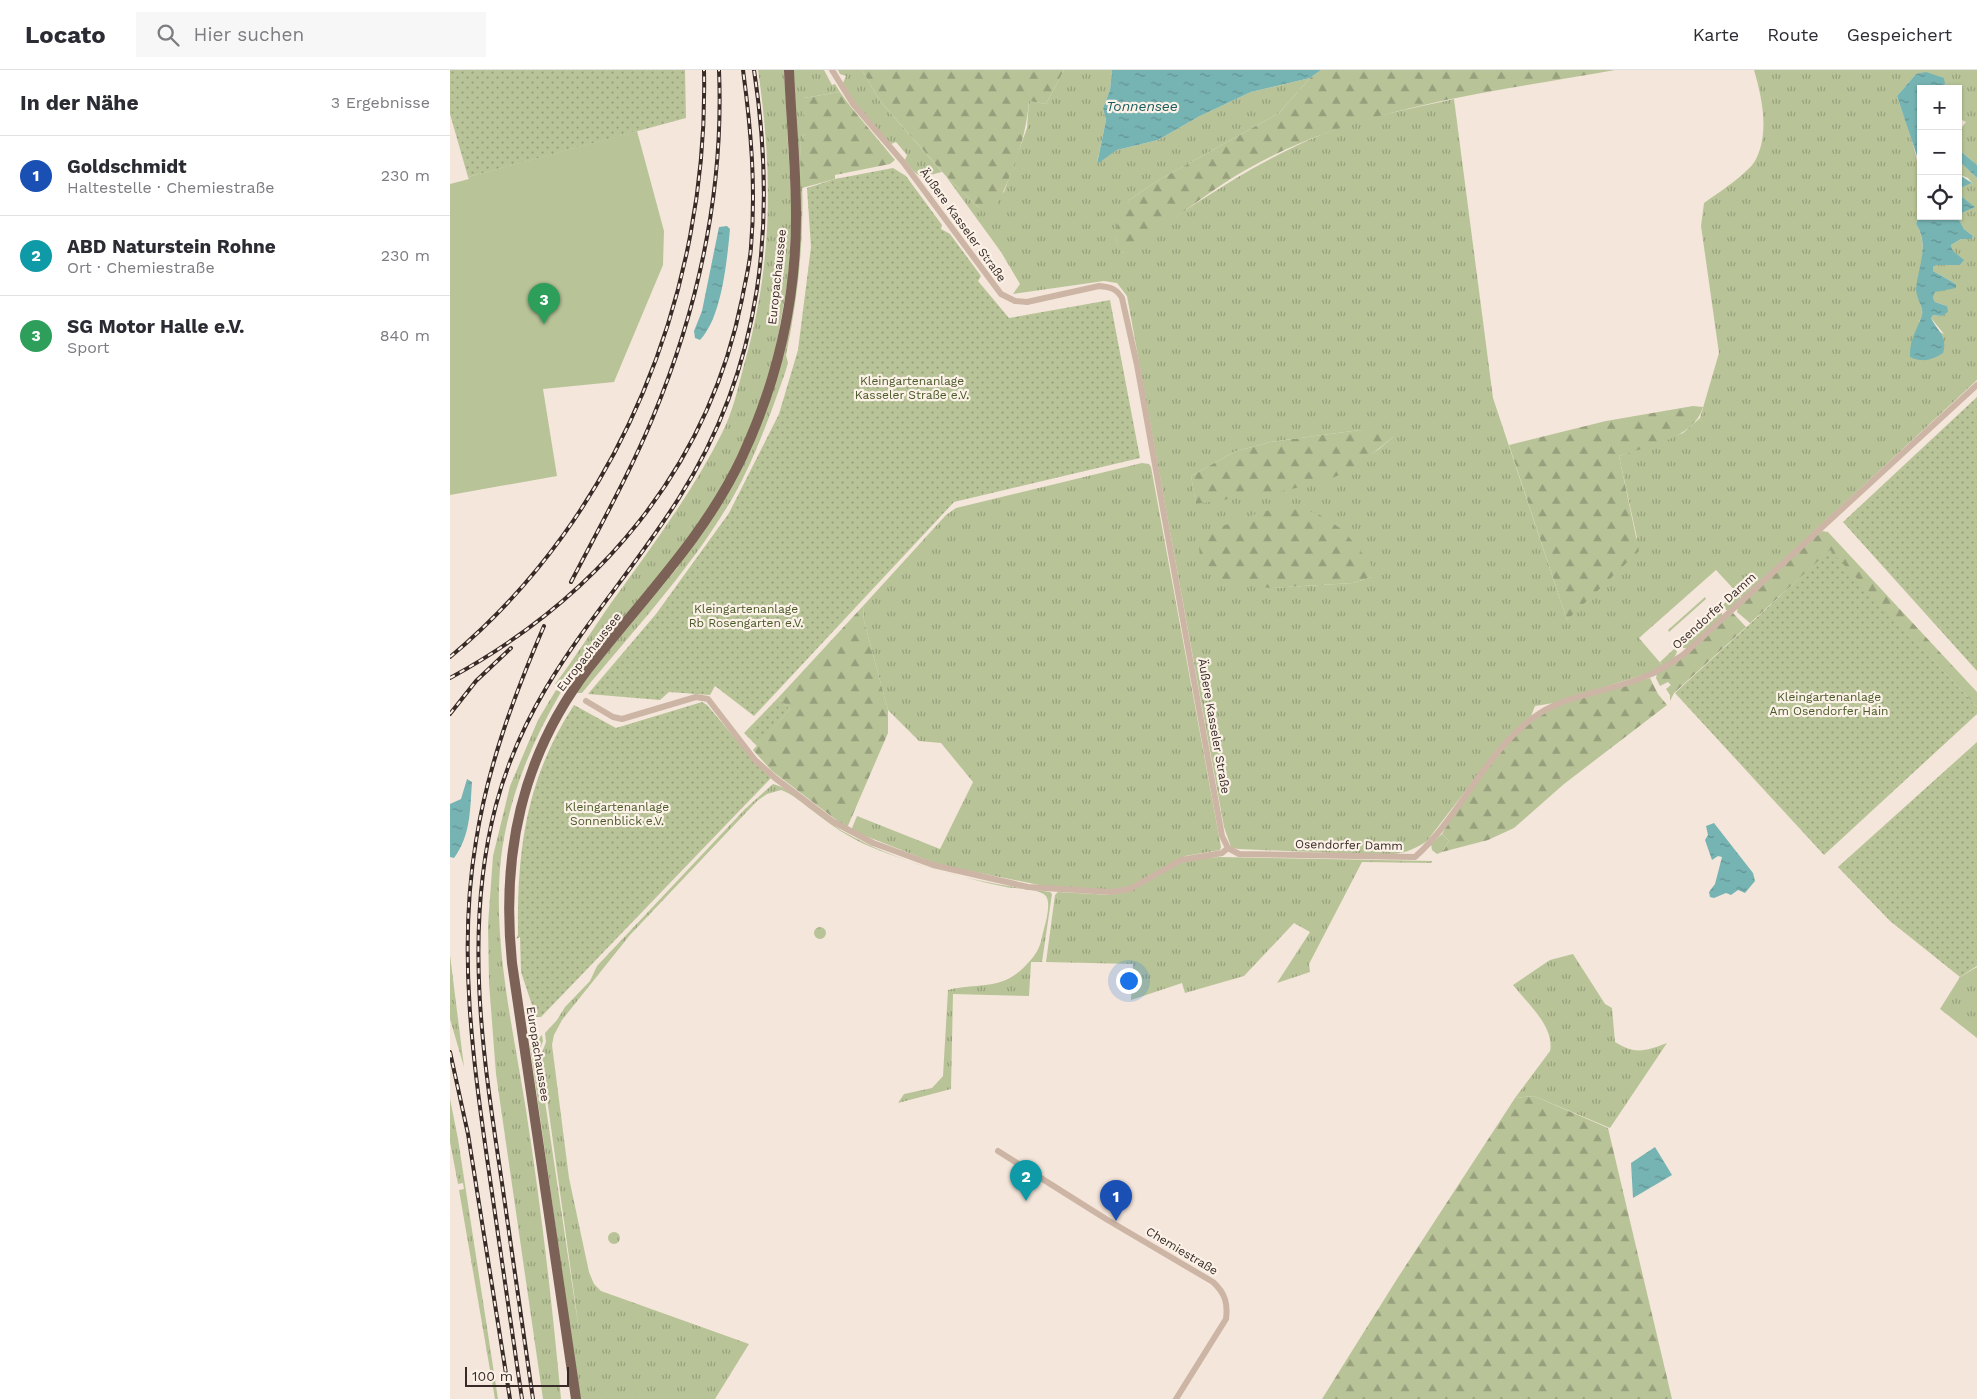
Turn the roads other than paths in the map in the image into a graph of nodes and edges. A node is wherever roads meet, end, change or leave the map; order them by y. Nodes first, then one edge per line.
1 (788, 70) edge
2 (832, 70) edge
3 (1977, 385) edge
4 (586, 701) dead end
5 (1228, 848) junction
6 (998, 1151) dead end
7 (570, 1367) junction
8 (569, 1399) edge
9 (576, 1399) edge
10 (1176, 1399) edge

1 - 7 main road, Europachaussee
2 - 5 street, Äußere Kasseler Straße
3 - 5 street, Osendorfer Damm
4 - 5 street
6 - 10 street, Chemiestraße
7 - 8 main road, Europachaussee
7 - 9 main road, Europachaussee

